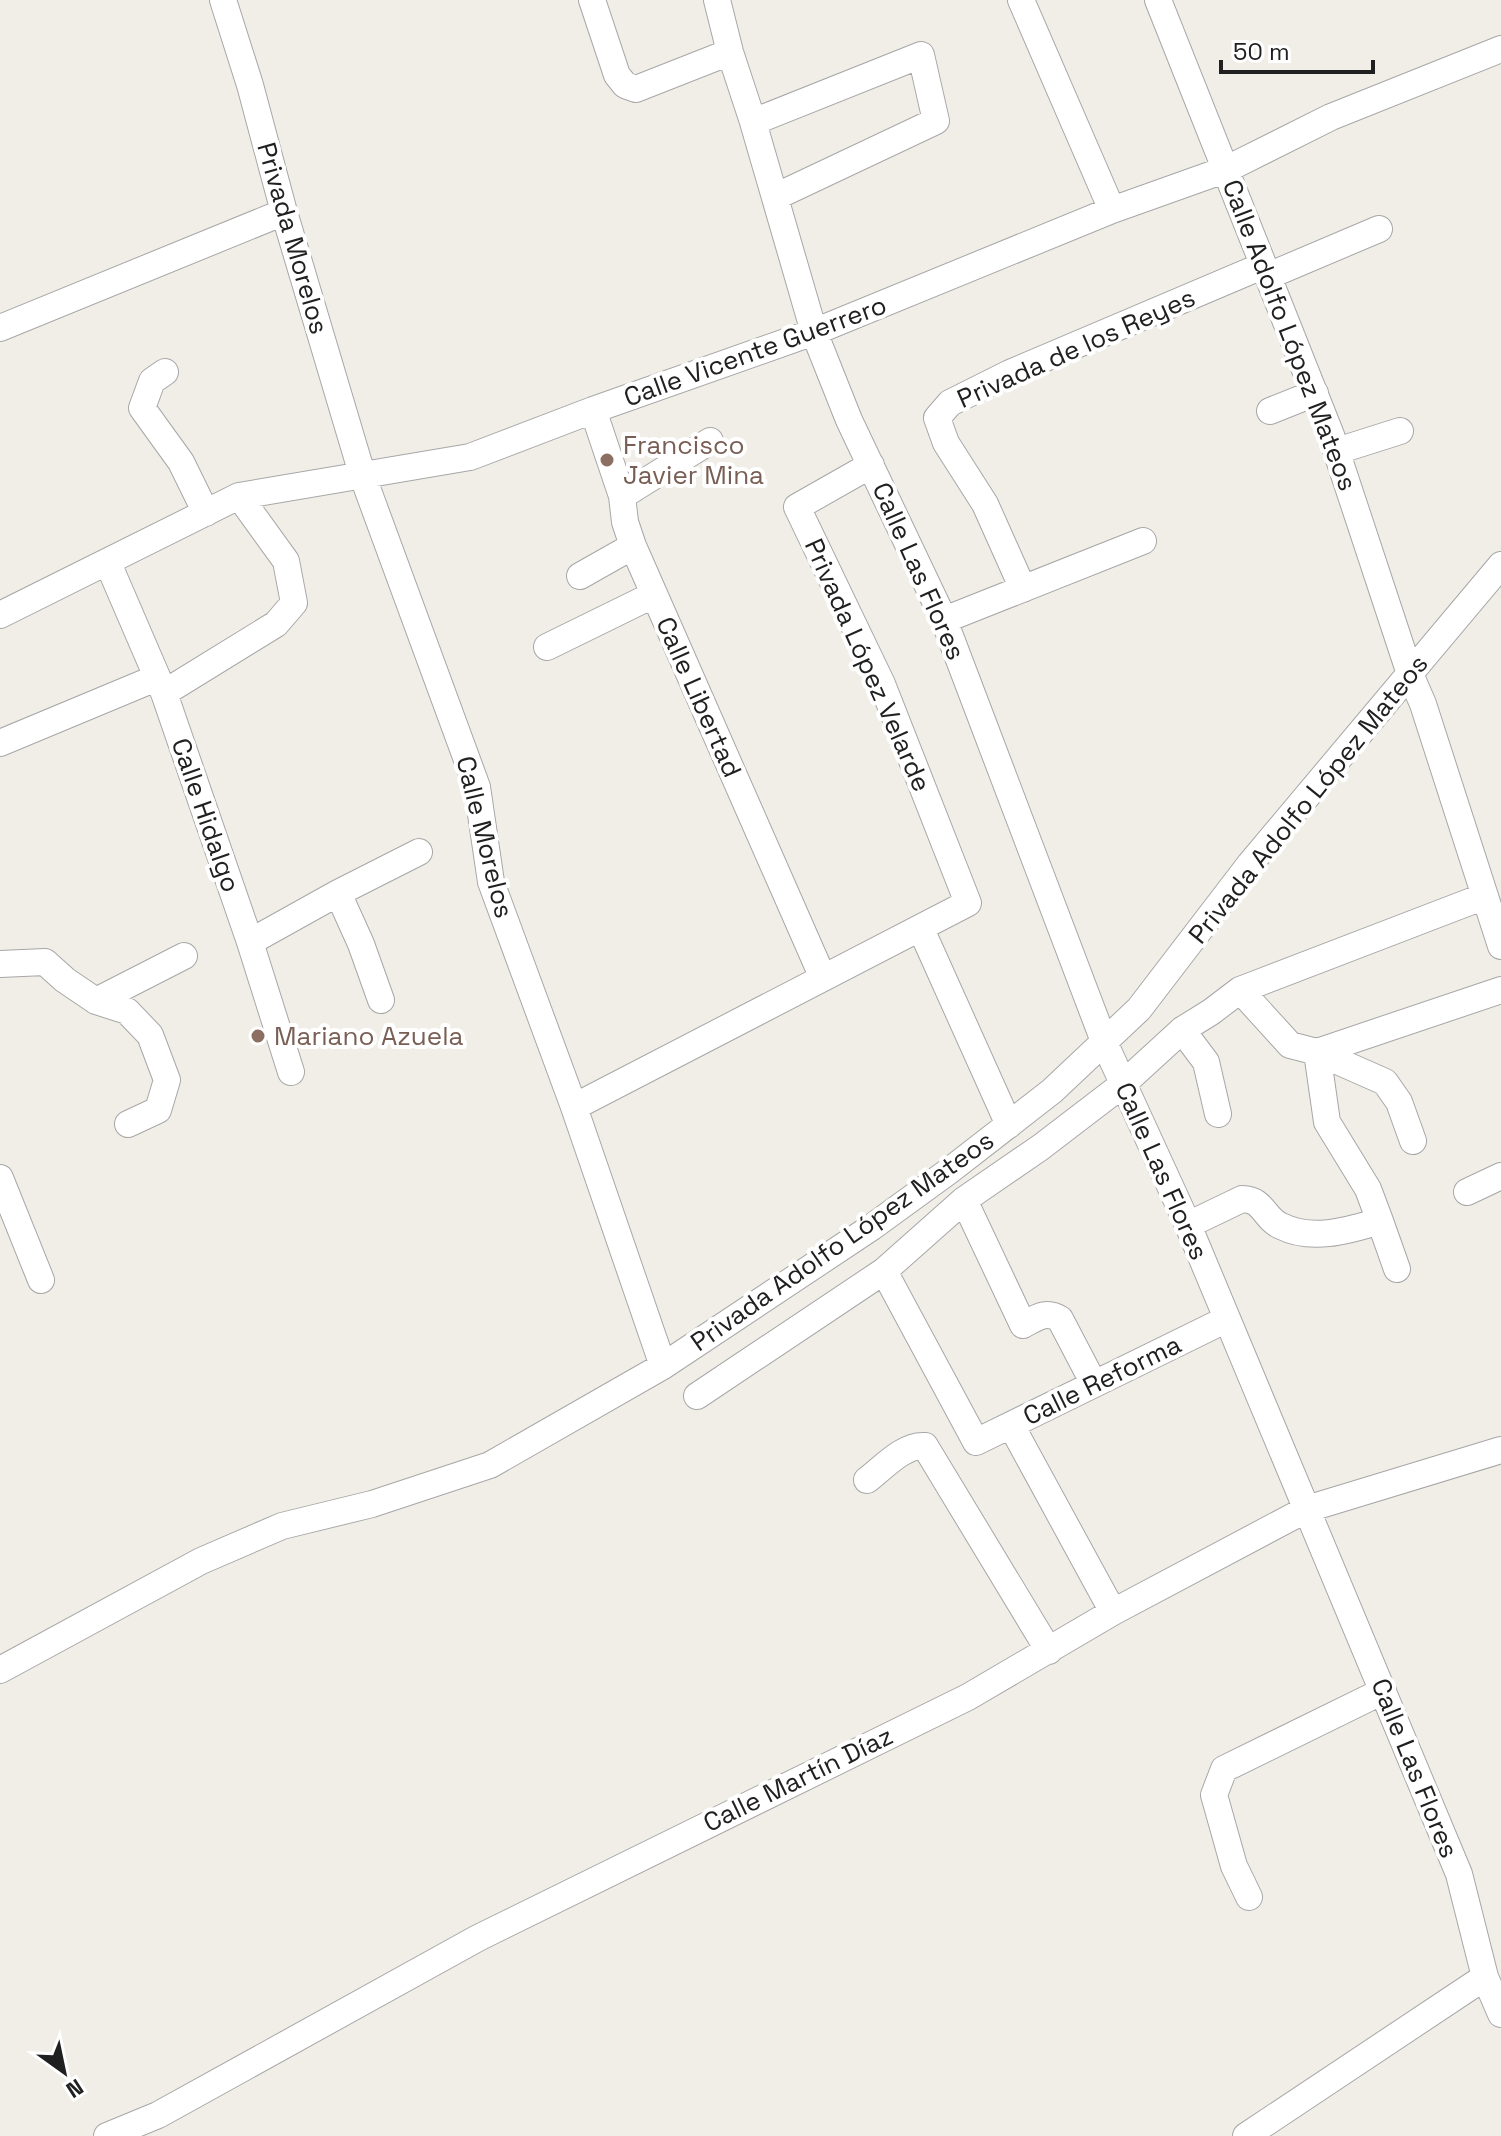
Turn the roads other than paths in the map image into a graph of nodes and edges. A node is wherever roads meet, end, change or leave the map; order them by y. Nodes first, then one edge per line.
1 (223, 0) edge
2 (592, 0) edge
3 (717, 0) edge
4 (1021, 0) edge
5 (1158, 0) edge
6 (1501, 49) edge
7 (730, 52) junction
8 (753, 122) junction
9 (1227, 169) junction
10 (775, 197) junction
11 (1112, 210) junction
12 (284, 212) junction
13 (1379, 229) dead end
14 (1265, 271) junction
15 (0, 328) edge
16 (814, 332) junction
17 (165, 372) dead end
18 (1315, 393) junction
19 (593, 410) junction
20 (1270, 411) dead end
21 (1400, 431) dead end
22 (710, 441) dead end
23 (1337, 451) junction
24 (871, 465) junction
25 (363, 477) junction
26 (239, 496) junction
27 (622, 496) junction
28 (206, 513) junction
29 (1143, 541) dead end
30 (633, 546) junction
31 (108, 563) junction
32 (1501, 565) edge
33 (580, 576) dead end
34 (1023, 589) junction
35 (653, 595) junction
36 (0, 615) edge
37 (944, 620) junction
38 (547, 647) dead end
39 (1410, 674) junction
40 (160, 686) junction
41 (0, 743) edge
42 (419, 852) dead end
43 (338, 893) junction
44 (1485, 896) junction
45 (921, 929) junction
46 (250, 942) junction
47 (1501, 946) edge
48 (184, 956) dead end
49 (0, 964) edge
50 (823, 978) junction
51 (1240, 990) junction
52 (1501, 990) edge
53 (381, 1000) dead end
54 (96, 1001) junction
55 (1182, 1030) junction
56 (1107, 1049) junction
57 (1317, 1052) junction
58 (291, 1072) dead end
59 (1121, 1082) junction
60 (574, 1107) junction
61 (1218, 1114) dead end
62 (128, 1124) dead end
63 (1009, 1125) junction
64 (1413, 1141) dead end
65 (1501, 1176) edge
66 (0, 1178) edge
67 (1467, 1192) dead end
68 (964, 1200) junction
69 (1380, 1221) junction
70 (1188, 1225) junction
71 (1397, 1269) dead end
72 (884, 1271) junction
73 (41, 1280) dead end
74 (1227, 1319) junction
75 (663, 1366) junction
76 (1094, 1384) junction
77 (697, 1396) dead end
78 (1011, 1425) junction
79 (1501, 1450) edge
80 (867, 1480) dead end
81 (1307, 1509) junction
82 (1113, 1612) junction
83 (1049, 1651) junction
84 (0, 1670) edge
85 (1383, 1691) junction
86 (1249, 1897) dead end
87 (1485, 1977) junction
88 (1501, 2014) edge
89 (163, 2126) edge
90 (107, 2136) edge
91 (1246, 2136) edge

1 - 12 street, Privada Morelos
2 - 7 street
3 - 7 street, Calle Las Flores
4 - 11 street
5 - 9 street, Calle Adolfo López Mateos
6 - 9 street, Calle Vicente Guerrero
7 - 8 street, Calle Las Flores
8 - 10 street, Calle Las Flores
8 - 10 street
9 - 11 street, Calle Vicente Guerrero
9 - 14 street, Calle Adolfo López Mateos
10 - 16 street, Calle Las Flores
11 - 16 street, Calle Vicente Guerrero
12 - 15 street
12 - 25 street, Privada Morelos
13 - 14 street
14 - 18 street, Calle Adolfo López Mateos
14 - 34 street, Privada de los Reyes
16 - 19 street, Calle Vicente Guerrero
16 - 24 street, Calle Las Flores
17 - 28 street
18 - 20 street
18 - 23 street, Calle Adolfo López Mateos
19 - 25 street, Calle Vicente Guerrero
19 - 27 street, Calle Libertad
21 - 23 street
22 - 27 street
23 - 39 street, Calle Adolfo López Mateos
24 - 37 street, Calle Las Flores
24 - 45 street, Privada López Velarde
25 - 26 street, Calle Vicente Guerrero
25 - 60 street, Calle Morelos
26 - 28 street, Calle Vicente Guerrero
26 - 40 street
27 - 30 street, Calle Libertad
28 - 31 street, Calle Vicente Guerrero
29 - 34 street
30 - 33 street
30 - 35 street, Calle Libertad
31 - 36 street, Calle Vicente Guerrero
31 - 40 street, Calle Hidalgo
32 - 39 street, Privada Adolfo López Mateos
34 - 37 street
35 - 38 street
35 - 50 street, Calle Libertad
37 - 56 street, Calle Las Flores
39 - 44 street, Calle Adolfo López Mateos
39 - 56 street, Privada Adolfo López Mateos
40 - 41 street
40 - 46 street, Calle Hidalgo
42 - 43 street
43 - 46 street
43 - 53 street
44 - 47 street, Calle Adolfo López Mateos
44 - 51 street
45 - 50 street
45 - 63 street
46 - 58 street, Calle Hidalgo
48 - 54 street
49 - 54 street
50 - 60 street
51 - 55 street
51 - 57 street
52 - 57 street
54 - 62 street
55 - 59 street
55 - 61 street
56 - 59 street, Calle Las Flores
56 - 63 street, Privada Adolfo López Mateos
57 - 64 street
57 - 69 street
59 - 68 street
59 - 70 street, Calle Las Flores
60 - 75 street, Calle Morelos
63 - 75 street, Privada Adolfo López Mateos
65 - 67 street
66 - 73 street
68 - 72 street
68 - 76 street
69 - 70 street
69 - 71 street
70 - 74 street, Calle Las Flores
72 - 77 street
72 - 78 street, Calle Reforma
74 - 76 street, Calle Reforma
74 - 81 street, Calle Las Flores
75 - 84 street, Privada Adolfo López Mateos
76 - 78 street, Calle Reforma
78 - 82 street
79 - 81 street, Calle Martín Díaz
80 - 83 street
81 - 82 street, Calle Martín Díaz
81 - 85 street, Calle Las Flores
82 - 83 street, Calle Martín Díaz
83 - 89 street, Calle Martín Díaz
85 - 86 street
85 - 87 street, Calle Las Flores
87 - 88 street, Calle Las Flores
87 - 91 street
89 - 90 street, Calle Martín Díaz

